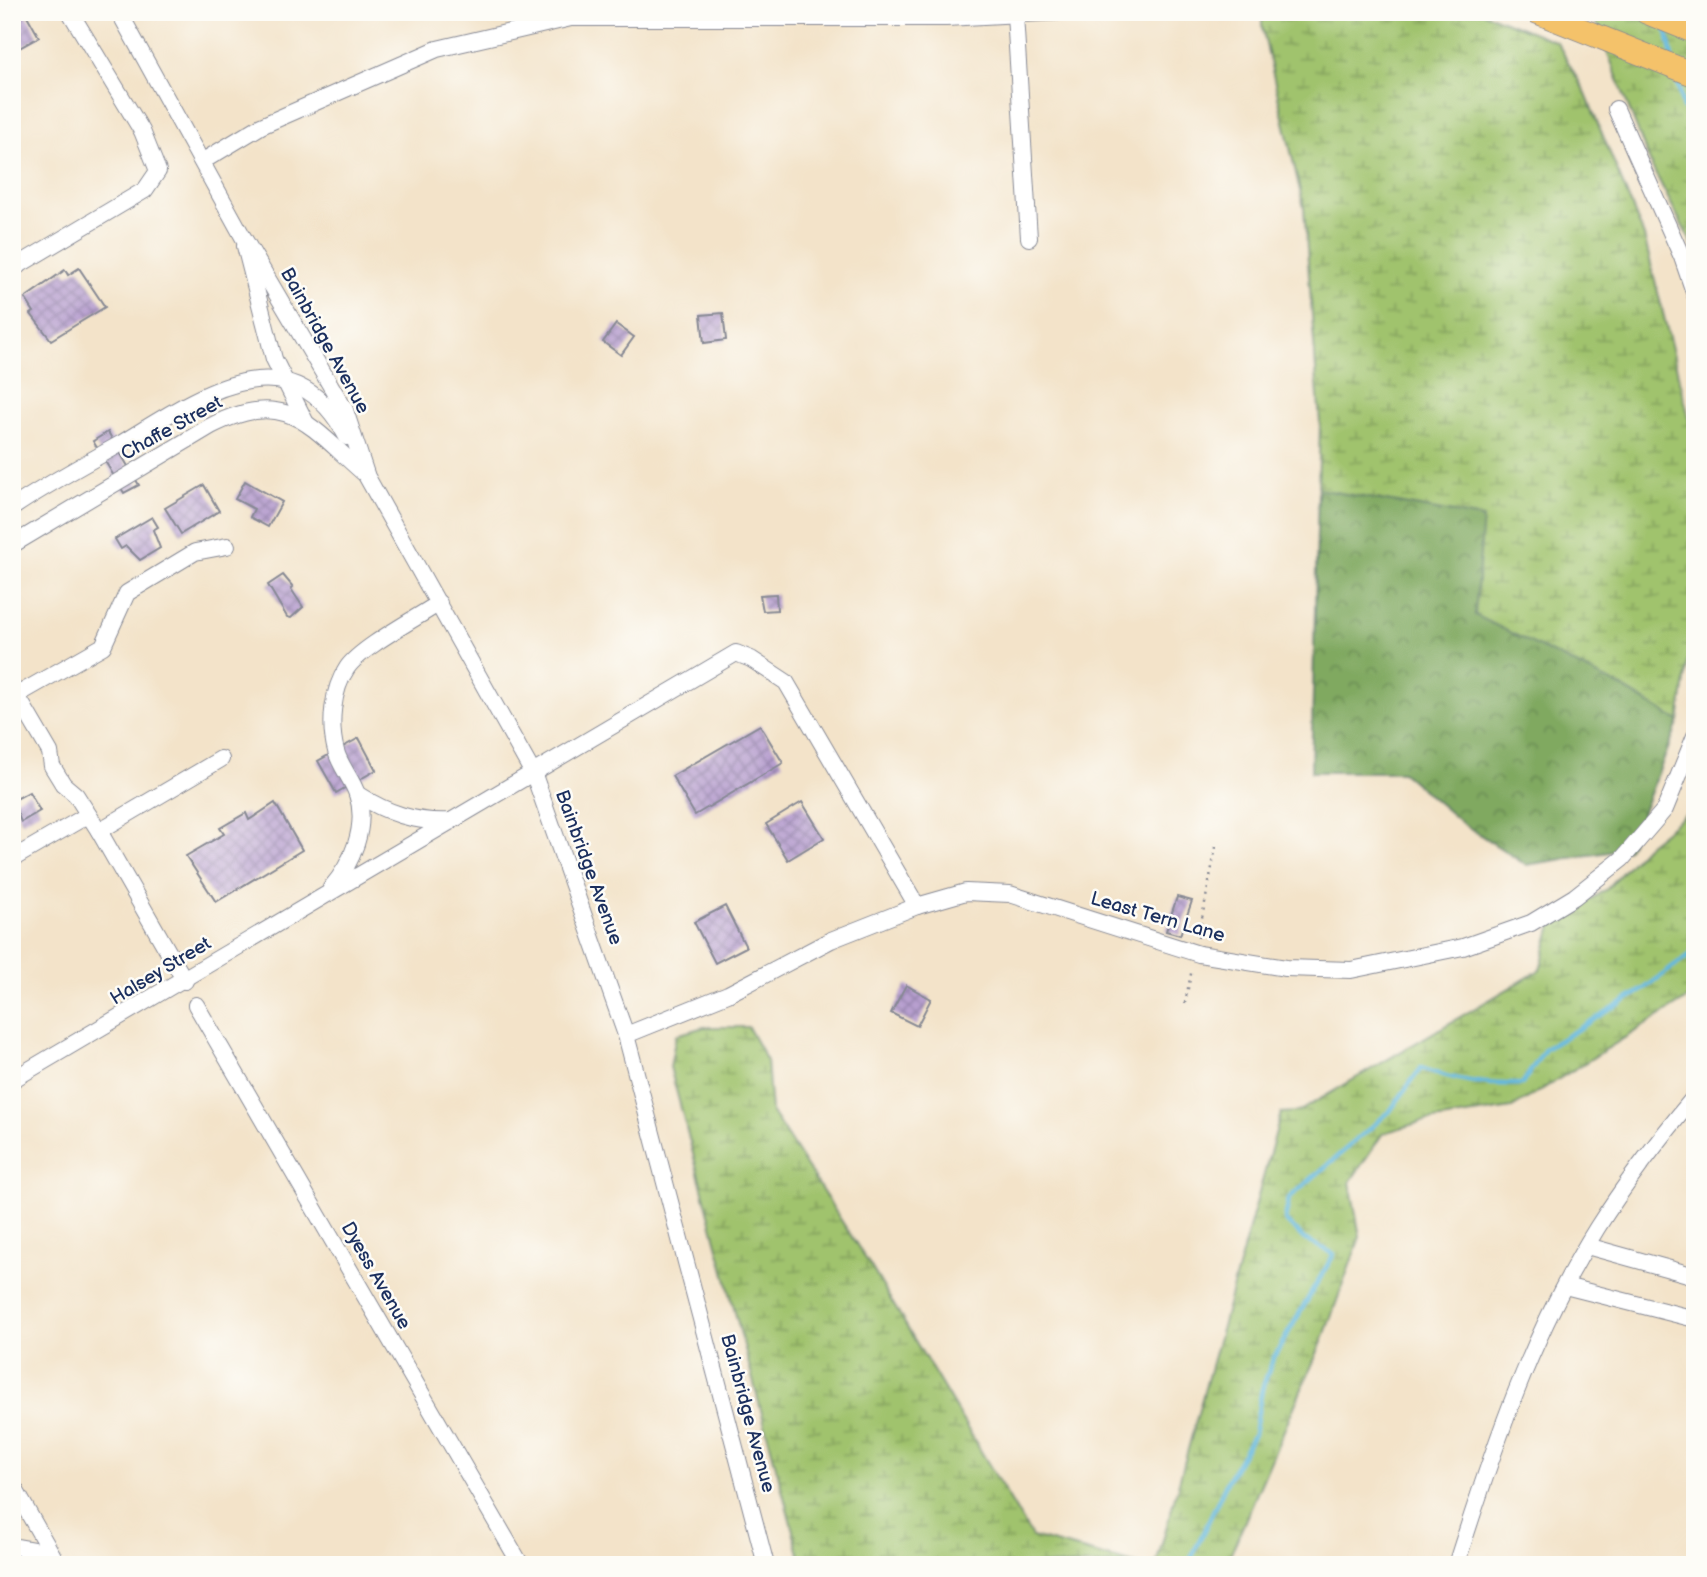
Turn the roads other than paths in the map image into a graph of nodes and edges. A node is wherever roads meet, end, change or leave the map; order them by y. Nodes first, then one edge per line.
1 (70, 12) edge
2 (119, 12) edge
3 (1061, 12) edge
4 (1536, 12) edge
5 (1646, 12) edge
6 (1015, 15) junction
7 (1695, 32) edge
8 (1695, 75) edge
9 (1616, 109) dead end
10 (203, 162) junction
11 (243, 237) junction
12 (1029, 238) dead end
13 (12, 268) edge
14 (1695, 295) edge
15 (285, 382) junction
16 (305, 421) junction
17 (368, 477) junction
18 (12, 508) edge
19 (12, 545) edge
20 (227, 546) dead end
21 (439, 603) junction
22 (15, 691) edge
23 (1695, 736) edge
24 (221, 758) dead end
25 (534, 775) junction
26 (357, 794) junction
27 (88, 815) junction
28 (453, 821) junction
29 (99, 831) junction
30 (12, 859) edge
31 (327, 893) junction
32 (917, 906) junction
33 (185, 981) junction
34 (196, 1005) dead end
35 (626, 1035) junction
36 (12, 1080) edge
37 (1695, 1096) edge
38 (1587, 1245) junction
39 (1695, 1276) edge
40 (1566, 1286) junction
41 (1695, 1319) edge
42 (12, 1484) edge
43 (12, 1546) edge
44 (55, 1559) edge
45 (521, 1565) edge
46 (766, 1565) edge
47 (1456, 1565) edge

1 - 13 street
2 - 10 street, Bainbridge Avenue
3 - 6 street
4 - 8 highway
5 - 7 highway
6 - 10 street
6 - 12 street
9 - 14 street
10 - 11 street, Bainbridge Avenue
11 - 15 street, Bainbridge Avenue
11 - 17 street, Bainbridge Avenue
15 - 16 street, Bainbridge Avenue
15 - 17 street, Chaffe Street
15 - 18 street, Chaffe Street
16 - 17 street, Chaffe Street
16 - 19 street, Chaffe Street
17 - 21 street, Bainbridge Avenue
20 - 22 street
21 - 25 street, Bainbridge Avenue
21 - 26 street, Halsey Street
22 - 27 street
23 - 32 street, Least Tern Lane
24 - 29 street
25 - 28 street, Halsey Street
25 - 32 street, Halsey Street
25 - 35 street, Bainbridge Avenue
26 - 28 street
26 - 31 street, Halsey Street
27 - 29 street
27 - 30 street
28 - 31 street, Halsey Street
29 - 33 street
31 - 33 street, Halsey Street
32 - 35 street, Least Tern Lane
33 - 36 street, Halsey Street
34 - 45 street, Dyess Avenue
35 - 46 street, Bainbridge Avenue
37 - 38 street
38 - 39 street
38 - 40 street
40 - 41 street
40 - 47 street
42 - 44 street
43 - 44 street

